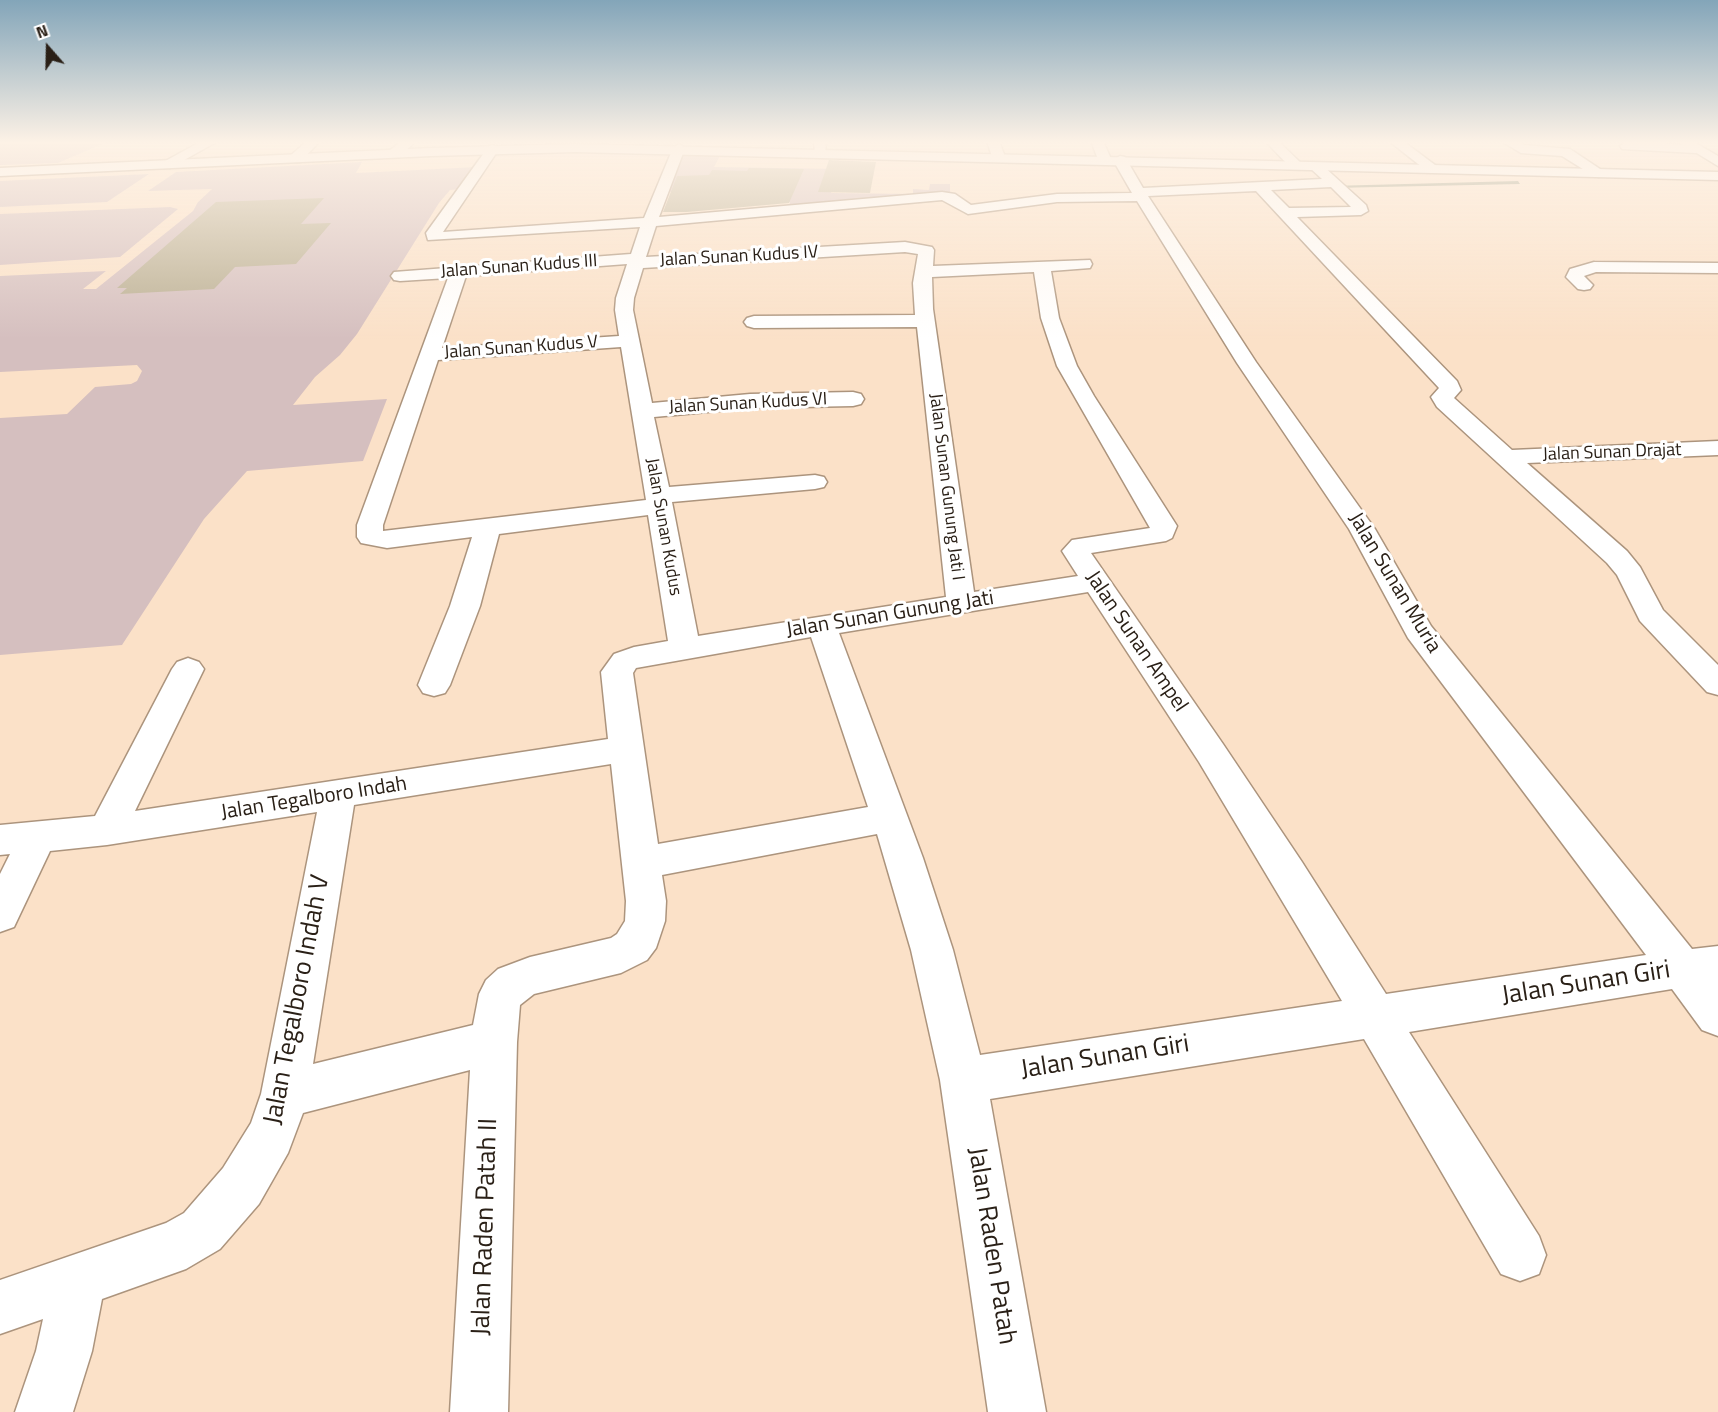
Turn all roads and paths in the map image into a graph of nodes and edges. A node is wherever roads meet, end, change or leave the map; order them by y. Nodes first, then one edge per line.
1 (453, 207) edge
2 (654, 207) edge
3 (820, 207) edge
4 (964, 207) edge
5 (991, 207) edge
6 (1148, 207) edge
7 (1280, 207) edge
8 (1360, 207) edge
9 (968, 210) junction
10 (949, 212) dead end
11 (1286, 213) junction
12 (650, 222) junction
13 (637, 261) junction
14 (1084, 264) dead end
15 (1042, 266) junction
16 (1718, 268) edge
17 (459, 271) junction
18 (924, 272) junction
19 (400, 276) dead end
20 (1584, 285) dead end
21 (925, 321) junction
22 (754, 322) dead end
23 (629, 340) junction
24 (430, 355) junction
25 (931, 372) joint
26 (853, 399) dead end
27 (642, 411) junction
28 (1718, 448) edge
29 (1506, 457) junction
30 (815, 482) dead end
31 (659, 501) junction
32 (488, 527) junction
33 (1095, 582) junction
34 (961, 603) junction
35 (822, 626) junction
36 (685, 648) junction
37 (188, 669) dead end
38 (1718, 684) edge
39 (434, 685) dead end
40 (626, 749) junction
41 (338, 795) junction
42 (890, 817) junction
43 (107, 830) junction
44 (18, 839) edge
45 (642, 863) junction
46 (0, 915) edge
47 (1700, 967) edge
48 (1718, 1015) edge
49 (1375, 1017) junction
50 (494, 1042) junction
51 (963, 1080) junction
52 (285, 1094) junction
53 (1520, 1255) dead end
54 (79, 1280) junction
55 (0, 1307) edge
56 (44, 1412) edge
57 (479, 1412) edge
58 (1017, 1412) edge

1 - 12 street
2 - 12 street, Jalan Sunan Kudus
3 - 12 street
4 - 9 street
5 - 9 street
6 - 47 street, Jalan Sunan Muria
7 - 11 street
8 - 11 street
9 - 10 street
11 - 29 street
12 - 13 street, Jalan Sunan Kudus
13 - 17 street, Jalan Sunan Kudus III
13 - 18 street, Jalan Sunan Kudus IV
13 - 23 street, Jalan Sunan Kudus
14 - 15 street
15 - 18 street
15 - 33 street, Jalan Sunan Ampel
16 - 20 street
17 - 19 street, Jalan Sunan Kudus III
17 - 24 street, Jalan Sunan Kudus V
18 - 21 street, Jalan Sunan Kudus IV
21 - 22 street
21 - 25 street, Jalan Sunan Kudus IV
23 - 24 street, Jalan Sunan Kudus V
23 - 27 street, Jalan Sunan Kudus
24 - 32 street
25 - 34 street, Jalan Sunan Gunung Jati I
26 - 27 street, Jalan Sunan Kudus VI
27 - 31 street, Jalan Sunan Kudus
28 - 29 street, Jalan Sunan Drajat
29 - 38 street
30 - 31 street
31 - 32 street
31 - 36 street, Jalan Sunan Kudus
32 - 39 street
33 - 34 street, Jalan Sunan Gunung Jati
33 - 49 street, Jalan Sunan Ampel
34 - 35 street, Jalan Sunan Gunung Jati
35 - 36 street, Jalan Sunan Gunung Jati
35 - 42 street
36 - 40 street
37 - 43 street
40 - 41 street, Jalan Tegalboro Indah
40 - 45 street
41 - 43 street, Jalan Tegalboro Indah
41 - 52 street, Jalan Tegalboro Indah V
42 - 45 street
42 - 51 street
43 - 44 street, Jalan Tegalboro Indah
44 - 46 street
45 - 50 street, Jalan Raden Patah II
47 - 48 street, Jalan Sunan Muria
47 - 49 street, Jalan Sunan Giri
49 - 51 street, Jalan Sunan Giri
49 - 53 street, Jalan Sunan Ampel
50 - 52 street
50 - 57 street, Jalan Raden Patah II
51 - 58 street, Jalan Raden Patah
52 - 54 street, Jalan Tegalboro Indah V
54 - 55 street, Jalan Tegalboro Indah V
54 - 56 street

